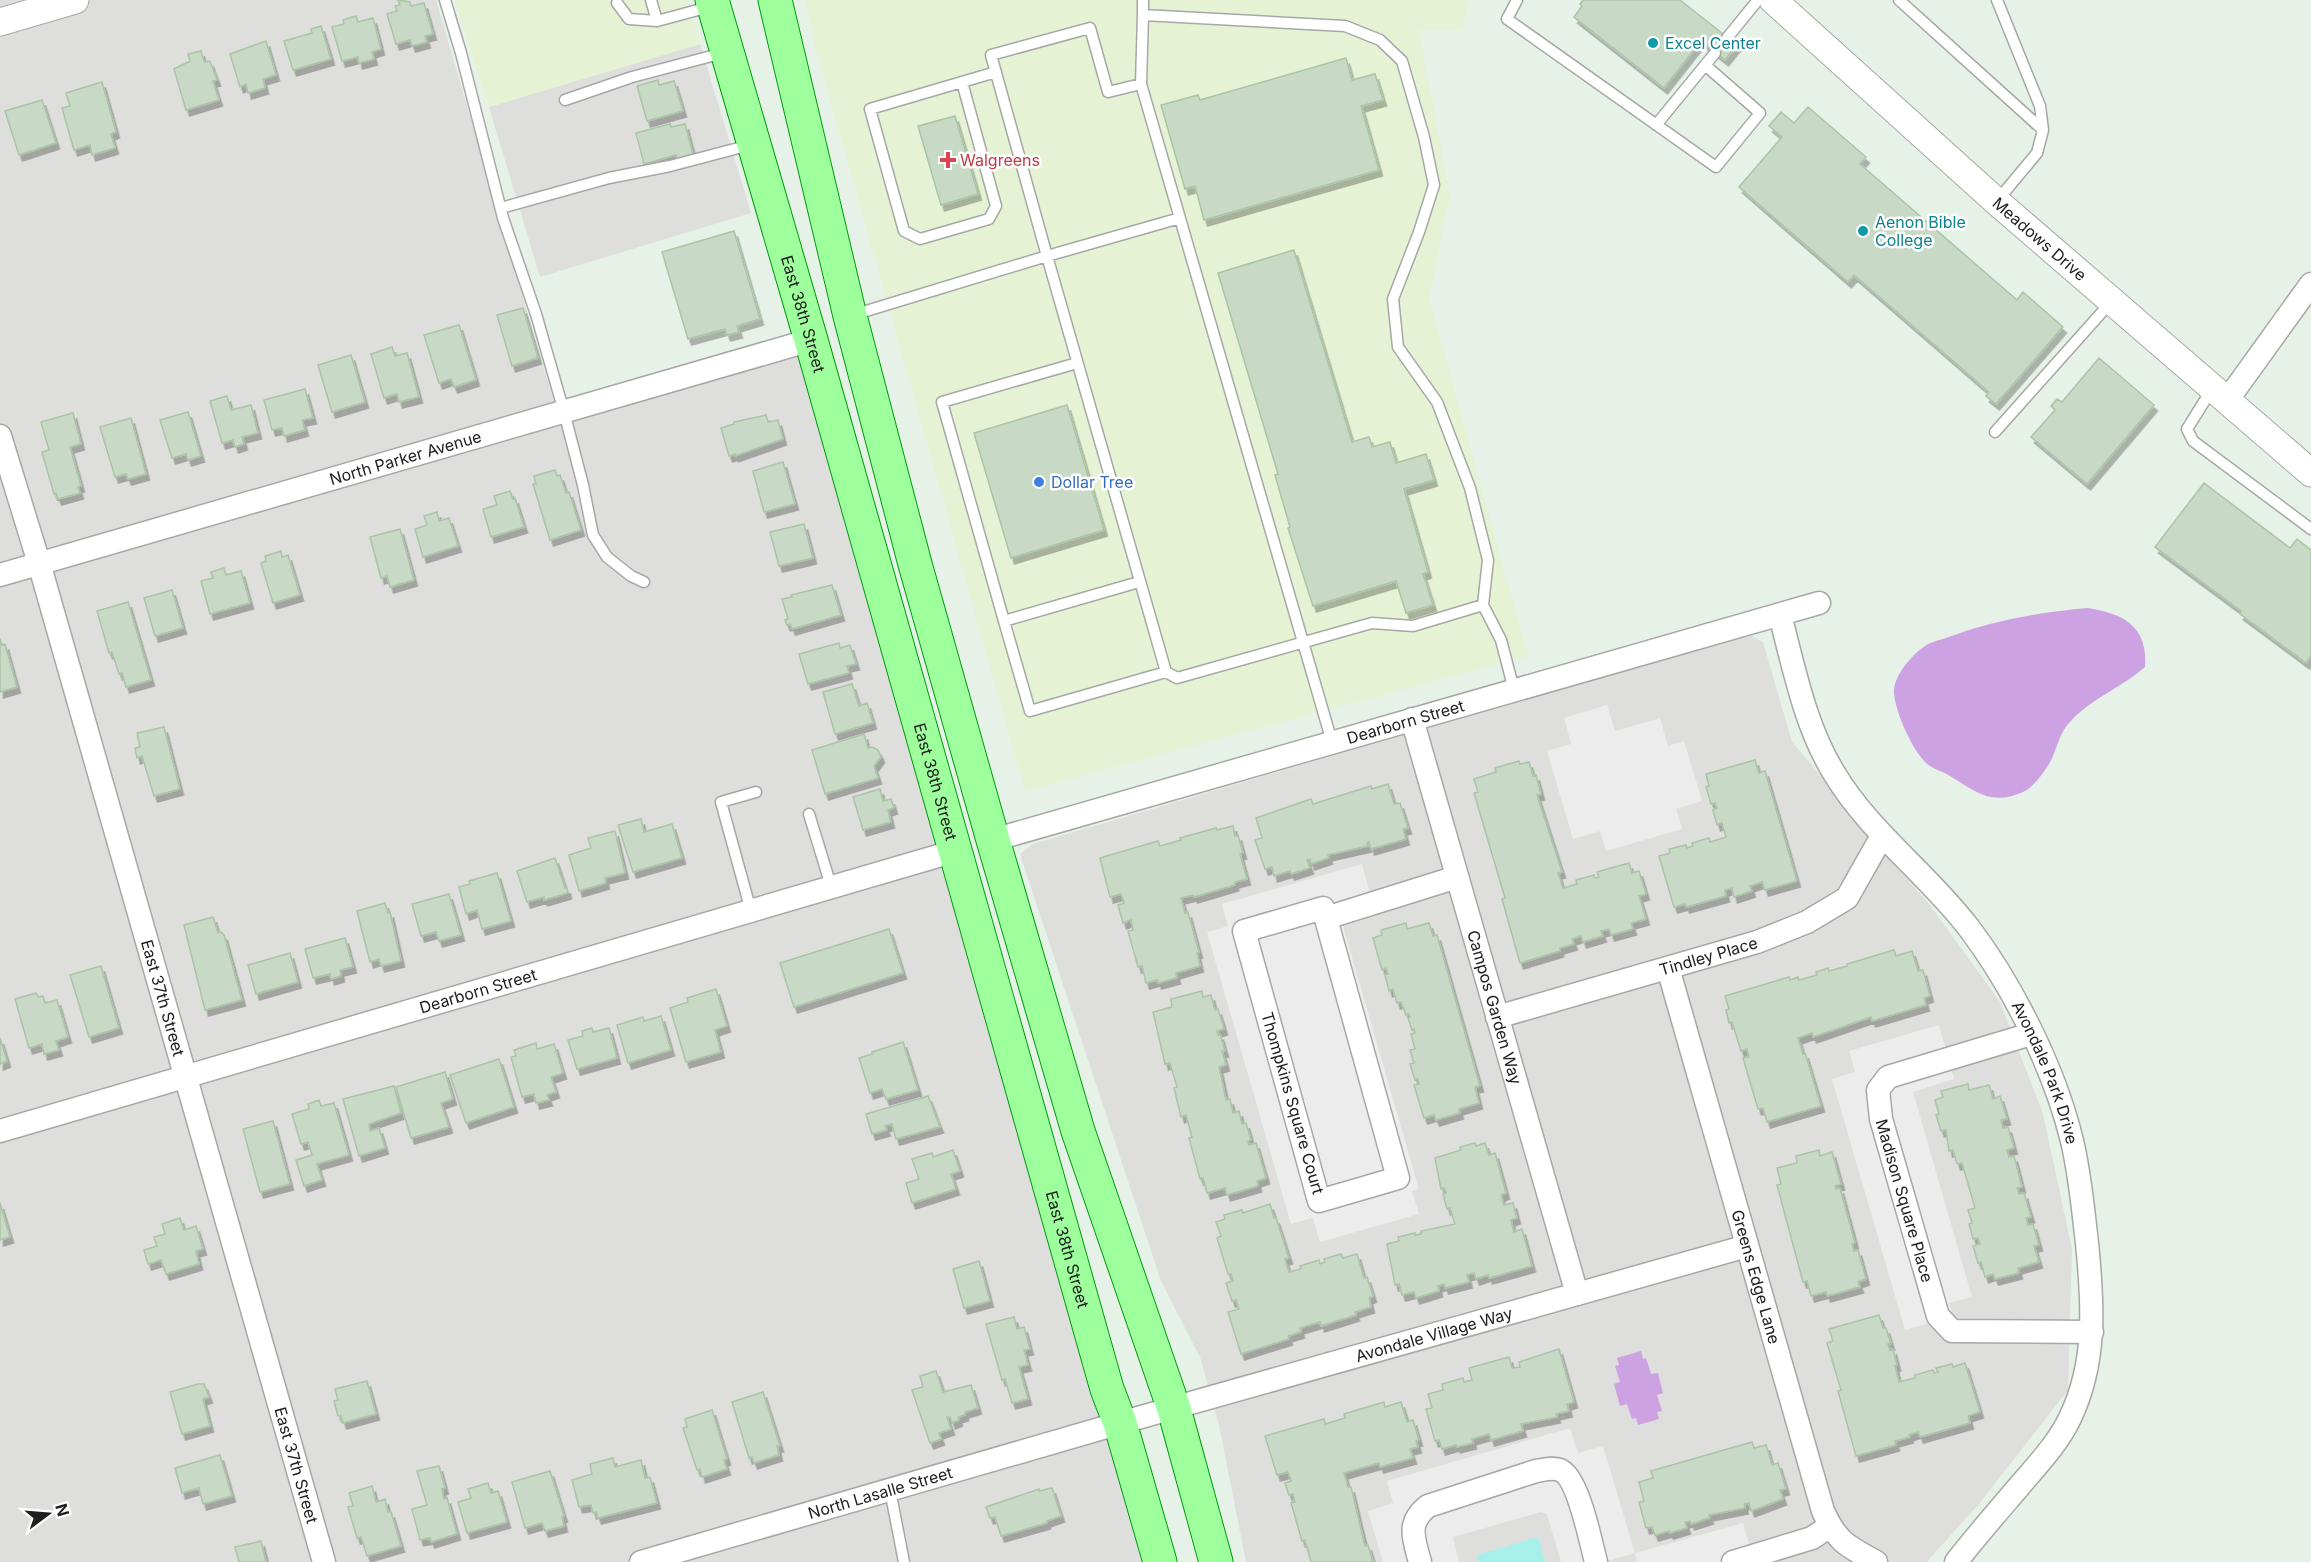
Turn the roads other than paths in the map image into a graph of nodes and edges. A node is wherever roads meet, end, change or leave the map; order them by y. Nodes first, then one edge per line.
1 (75, 0) edge
2 (445, 0) edge
3 (651, 0) edge
4 (775, 0) edge
5 (1143, 0) edge
6 (1518, 0) edge
7 (1758, 0) edge
8 (1773, 0) edge
9 (1899, 0) edge
10 (1997, 0) edge
11 (617, 3) dead end
12 (712, 3) edge
13 (1143, 15) junction
14 (657, 21) junction
15 (0, 22) edge
16 (1727, 38) dead end
17 (727, 52) junction
18 (1715, 53) dead end
19 (1706, 65) junction
20 (996, 72) junction
21 (962, 82) junction
22 (1141, 84) junction
23 (565, 100) dead end
24 (1656, 125) junction
25 (2043, 130) junction
26 (753, 144) junction
27 (1997, 202) junction
28 (501, 208) junction
29 (1180, 218) junction
30 (1047, 256) junction
31 (2311, 284) edge
32 (2112, 302) junction
33 (850, 316) junction
34 (811, 340) junction
35 (1077, 363) junction
36 (2219, 395) junction
37 (564, 412) junction
38 (1995, 432) dead end
39 (0, 435) edge
40 (2311, 473) edge
41 (2311, 530) edge
42 (39, 563) junction
43 (0, 575) edge
44 (644, 582) dead end
45 (1139, 582) junction
46 (1820, 603) dead end
47 (1483, 605) junction
48 (1780, 615) junction
49 (1004, 621) junction
50 (1303, 644) junction
51 (1166, 672) junction
52 (1514, 690) junction
53 (1412, 719) junction
54 (1332, 742) junction
55 (756, 792) dead end
56 (809, 814) dead end
57 (1882, 836) junction
58 (993, 840) junction
59 (955, 851) junction
60 (1457, 877) junction
61 (831, 886) junction
62 (751, 911) junction
63 (1326, 918) junction
64 (1668, 968) junction
65 (1497, 1017) junction
66 (2031, 1034) junction
67 (185, 1076) junction
68 (0, 1131) edge
69 (1747, 1246) junction
70 (1577, 1294) junction
71 (2092, 1332) junction
72 (1174, 1409) junction
73 (1120, 1423) junction
74 (890, 1490) junction
75 (1830, 1526) junction
76 (324, 1562) edge
77 (641, 1562) edge
78 (904, 1562) edge
79 (1160, 1562) edge
80 (1216, 1562) edge
81 (1420, 1562) edge
82 (1596, 1562) edge
83 (1733, 1562) edge
84 (1876, 1562) edge
85 (1956, 1562) edge

1 - 15 street
2 - 28 lane
3 - 14 lane
4 - 33 main road
5 - 13 lane
6 - 24 lane
7 - 16 lane
8 - 27 street, Meadows Drive
9 - 25 lane
10 - 25 lane
11 - 14 lane
12 - 14 lane
12 - 17 main road, East 38th Street
13 - 22 lane
13 - 47 lane
17 - 23 lane
17 - 26 main road, East 38th Street
18 - 19 lane
19 - 24 lane
19 - 24 lane
20 - 21 lane
20 - 22 lane
20 - 30 lane
21 - 21 lane
22 - 29 lane
25 - 27 lane
26 - 28 lane
26 - 34 main road, East 38th Street
27 - 32 street, Meadows Drive
28 - 37 lane
29 - 30 lane
29 - 50 lane
30 - 33 lane
30 - 35 lane
31 - 36 street
32 - 36 street, Meadows Drive
32 - 38 lane
33 - 58 main road
34 - 37 street, North Parker Avenue
34 - 59 main road, East 38th Street
35 - 45 lane
35 - 49 lane
36 - 40 street, Meadows Drive
36 - 41 lane
37 - 42 street, North Parker Avenue
37 - 44 lane
39 - 42 street, East 37th Street
42 - 43 street, North Parker Avenue
42 - 67 street, East 37th Street
45 - 49 lane
45 - 51 lane
46 - 48 street, Dearborn Street
47 - 50 lane
47 - 52 lane
48 - 52 street, Dearborn Street
48 - 57 street, Avondale Park Drive
49 - 51 lane
50 - 51 lane
50 - 54 lane
52 - 53 street, Dearborn Street
53 - 54 street, Dearborn Street
53 - 60 street, Campos Garden Way
54 - 58 street, Dearborn Street
55 - 62 lane
56 - 61 lane
57 - 64 street, Tindley Place
57 - 66 street, Avondale Park Drive
58 - 72 main road
59 - 61 street, Dearborn Street
59 - 73 main road, East 38th Street
60 - 63 street, Thompkins Square Court
60 - 65 street, Campos Garden Way
61 - 62 street, Dearborn Street
62 - 67 street, Dearborn Street
63 - 63 street, Thompkins Square Court
64 - 65 street, Tindley Place
64 - 69 street, Greens Edge Lane
65 - 70 street, Campos Garden Way
66 - 71 street, Avondale Park Drive
66 - 71 street, Madison Square Place
67 - 68 street, Dearborn Street
67 - 76 street, East 37th Street
69 - 70 street, Avondale Village Way
69 - 75 street, Greens Edge Lane
70 - 72 street, Avondale Village Way
71 - 85 street, Avondale Park Drive
72 - 73 street, Avondale Village Way
72 - 80 main road
73 - 74 street, North Lasalle Street
73 - 79 main road, East 38th Street
74 - 77 street, North Lasalle Street
74 - 78 lane
75 - 83 street
75 - 84 street, Greens Edge Lane
81 - 82 street

